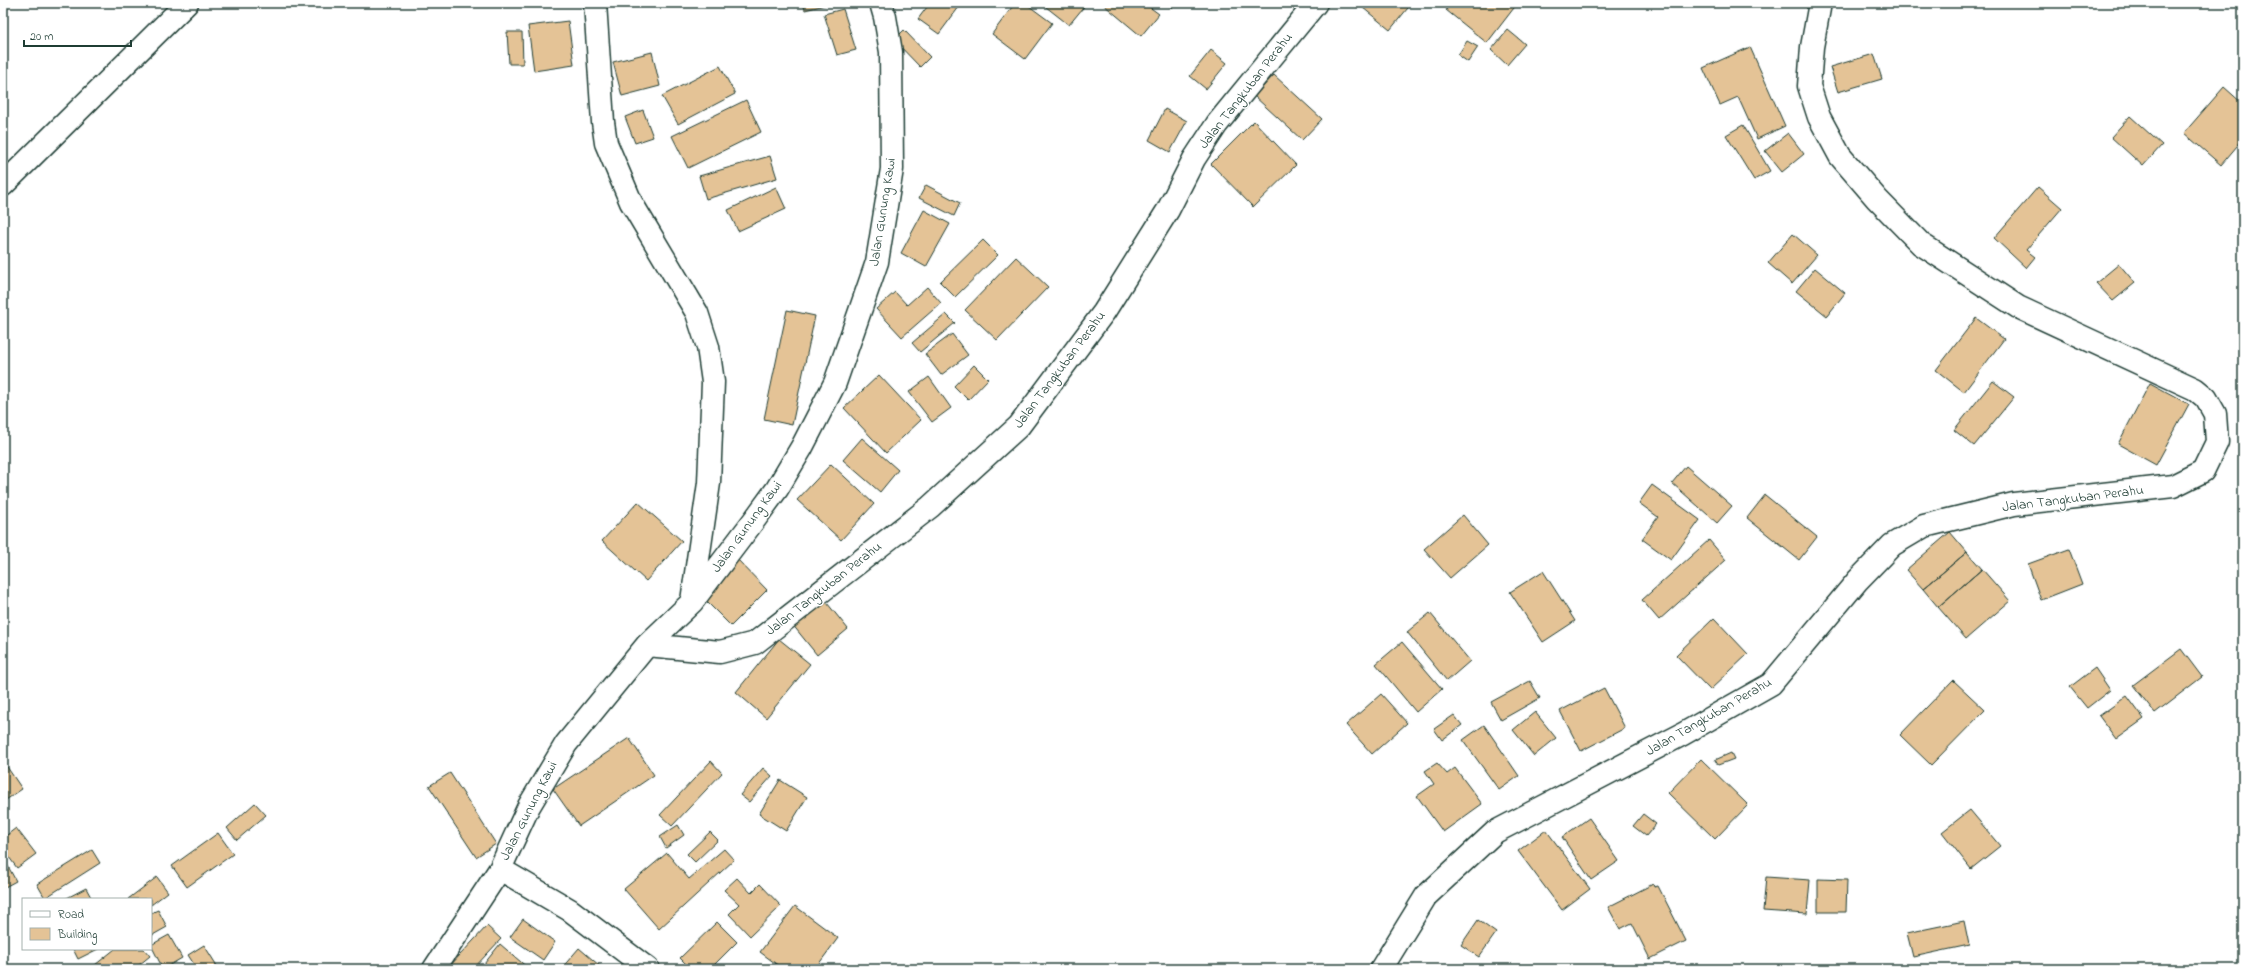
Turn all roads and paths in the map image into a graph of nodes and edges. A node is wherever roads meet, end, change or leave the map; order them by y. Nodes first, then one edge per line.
1 (188, 3) edge
2 (595, 3) edge
3 (1316, 3) edge
4 (1820, 3) edge
5 (888, 8) edge
6 (3, 185) edge
7 (692, 602) junction
8 (647, 645) junction
9 (500, 869) junction
10 (434, 969) edge
11 (648, 969) edge
12 (1381, 969) edge

1 - 6 street
2 - 7 street
3 - 8 street, Jalan Tangkuban Perahu
4 - 12 street, Jalan Tangkuban Perahu
5 - 7 street, Jalan Gunung Kawi
7 - 8 street, Jalan Gunung Kawi
8 - 9 street, Jalan Gunung Kawi
9 - 10 street, Jalan Gunung Kawi
9 - 11 street

